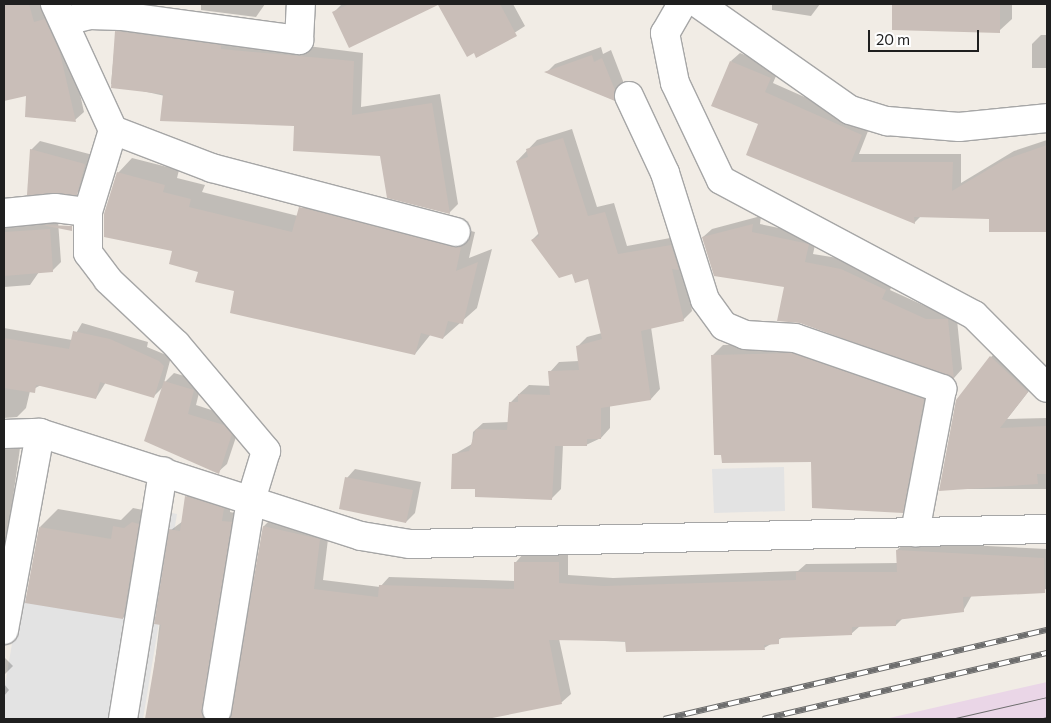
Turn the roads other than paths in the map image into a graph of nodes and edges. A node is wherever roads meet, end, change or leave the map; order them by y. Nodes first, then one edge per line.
1 (301, 4) edge
2 (682, 4) edge
3 (699, 4) edge
4 (61, 12) edge
5 (629, 96) dead end
6 (1047, 118) edge
7 (113, 130) junction
8 (88, 212) junction
9 (4, 213) edge
10 (456, 232) dead end
11 (1047, 388) edge
12 (40, 432) junction
13 (4, 434) edge
14 (163, 471) junction
15 (251, 500) junction
16 (1047, 529) edge
17 (915, 532) junction
18 (4, 630) edge
19 (217, 710) dead end
20 (123, 719) edge

1 - 4 street
2 - 11 street
3 - 6 street
4 - 7 street
5 - 17 street
7 - 8 street
7 - 10 street
8 - 9 street
8 - 15 street
12 - 13 street
12 - 14 street
12 - 18 street
14 - 15 street
14 - 20 street
15 - 17 street
15 - 19 street
16 - 17 street

